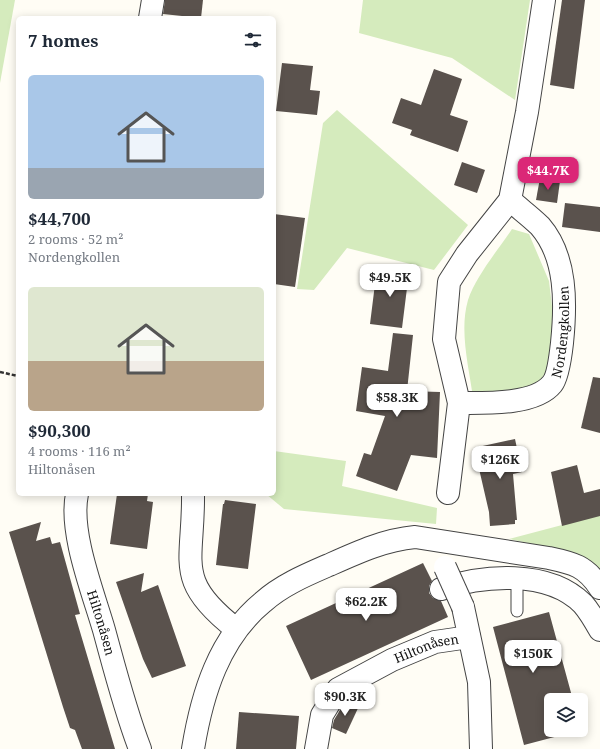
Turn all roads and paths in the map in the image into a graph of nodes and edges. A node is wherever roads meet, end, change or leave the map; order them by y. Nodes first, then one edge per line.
1 (153, 0) edge
2 (544, 0) edge
3 (150, 16) edge
4 (510, 200) junction
5 (0, 372) edge
6 (16, 376) edge
7 (459, 404) junction
8 (448, 493) dead end
9 (77, 496) edge
10 (193, 496) edge
11 (441, 540) junction
12 (517, 579) junction
13 (600, 588) edge
14 (441, 589) dead end
15 (517, 612) dead end
16 (236, 629) junction
17 (600, 630) edge
18 (469, 637) junction
19 (140, 749) edge
20 (193, 749) edge
21 (316, 749) edge
22 (481, 749) edge

1 - 3 street
2 - 4 street
4 - 7 street
4 - 7 street, Nordengkollen
5 - 6 path
7 - 8 street
9 - 19 street, Hiltonåsen
10 - 16 street
11 - 13 street
11 - 16 street
11 - 18 street, Hiltonåsen, bridge
12 - 14 street
12 - 15 lane
12 - 17 street
16 - 20 street
18 - 21 street, Hiltonåsen
18 - 22 street, Hiltonåsen

